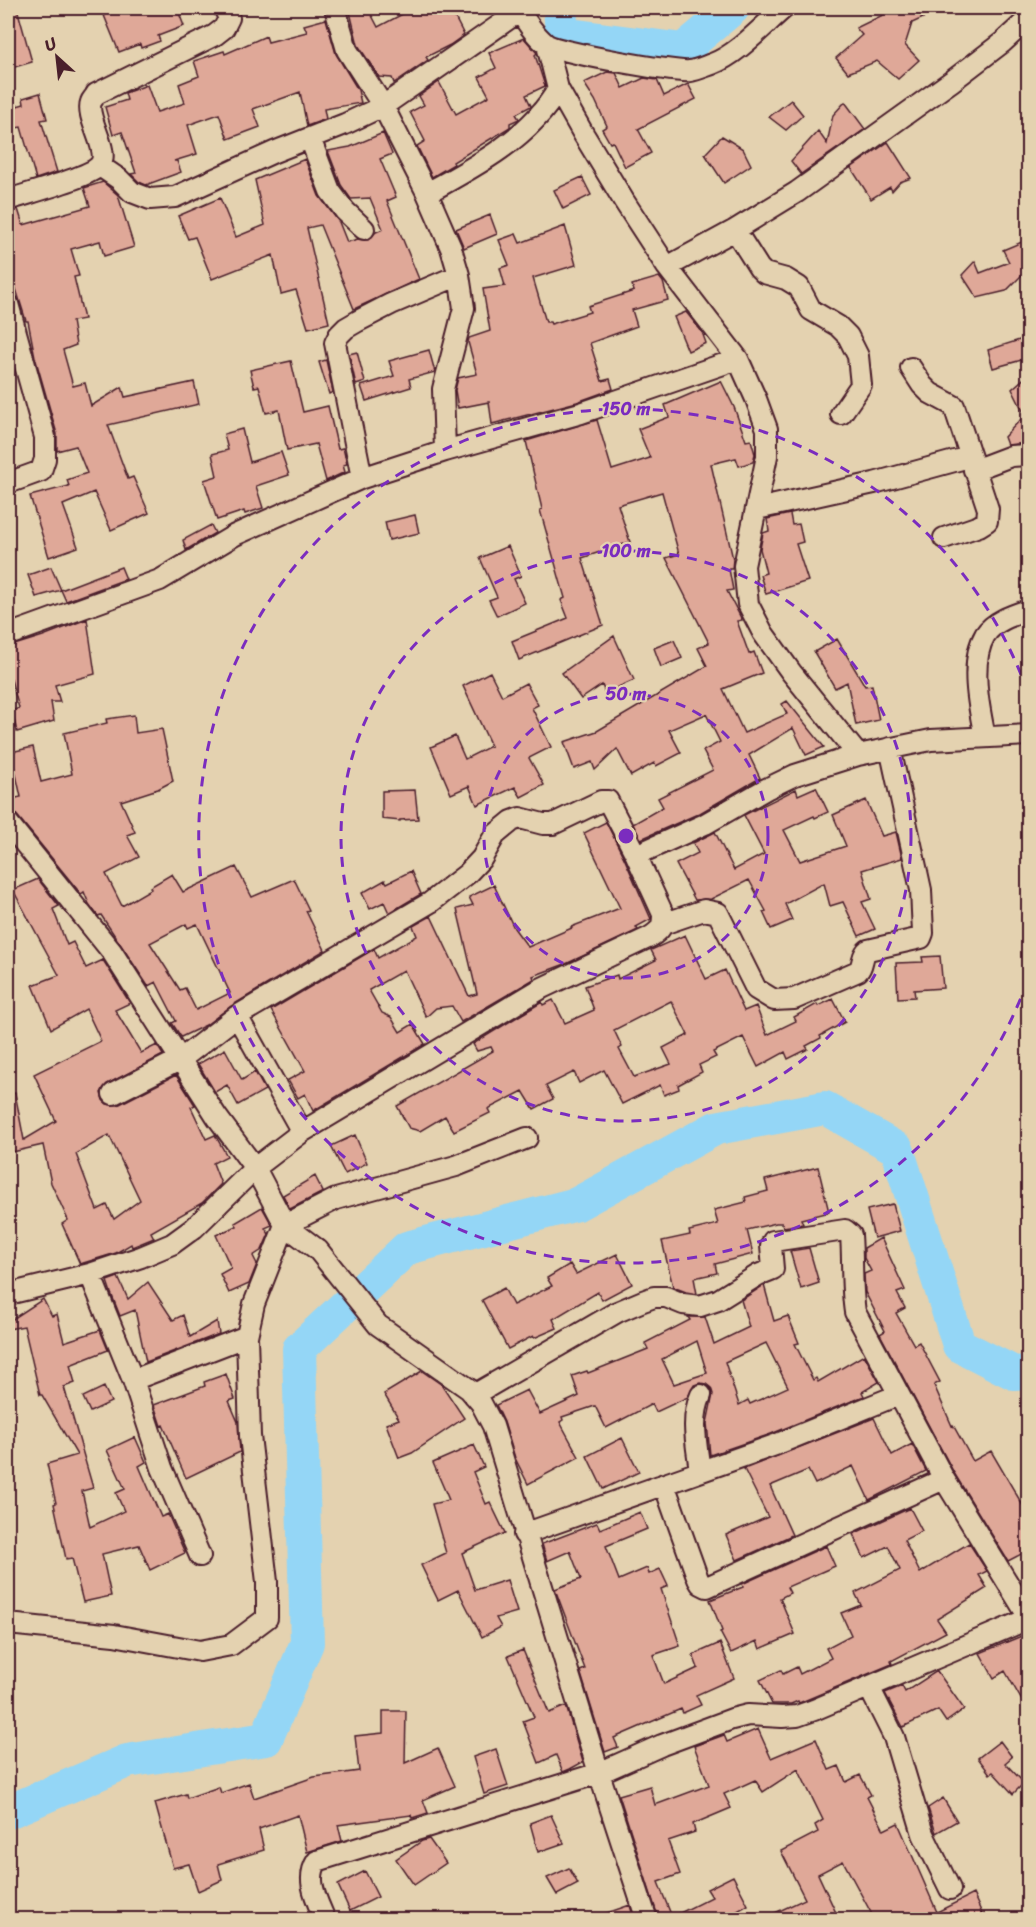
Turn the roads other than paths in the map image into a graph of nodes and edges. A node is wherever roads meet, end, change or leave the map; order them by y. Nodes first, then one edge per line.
1 (224, 8) edge
2 (335, 8) edge
3 (784, 8) edge
4 (520, 9) edge
5 (1029, 19) edge
6 (547, 45) junction
7 (558, 89) junction
8 (383, 106) junction
9 (310, 138) junction
10 (100, 166) junction
11 (427, 193) junction
12 (8, 200) edge
13 (364, 229) dead end
14 (735, 230) junction
15 (666, 267) junction
16 (459, 275) junction
17 (8, 304) edge
18 (738, 358) junction
19 (911, 368) dead end
20 (841, 414) dead end
21 (445, 450) junction
22 (1029, 454) edge
23 (972, 464) junction
24 (362, 478) junction
25 (8, 483) edge
26 (757, 509) junction
27 (944, 538) dead end
28 (1029, 610) edge
29 (8, 635) edge
30 (1029, 735) edge
31 (985, 737) junction
32 (890, 748) junction
33 (858, 756) junction
34 (8, 823) edge
35 (636, 855) junction
36 (663, 924) junction
37 (237, 1016) junction
38 (181, 1059) junction
39 (112, 1094) dead end
40 (302, 1132) junction
41 (526, 1138) dead end
42 (255, 1168) junction
43 (285, 1225) junction
44 (90, 1274) junction
45 (8, 1294) edge
46 (247, 1336) junction
47 (133, 1380) junction
48 (474, 1395) junction
49 (701, 1395) dead end
50 (898, 1395) junction
51 (700, 1471) junction
52 (944, 1479) junction
53 (664, 1484) junction
54 (524, 1534) junction
55 (200, 1556) dead end
56 (1029, 1617) edge
57 (8, 1624) edge
58 (869, 1688) junction
59 (599, 1773) junction
60 (950, 1889) dead end
61 (325, 1920) edge
62 (647, 1920) edge

1 - 10 street
2 - 8 street
3 - 6 street
4 - 6 street
4 - 8 street
5 - 14 street
6 - 7 street
7 - 11 street
7 - 15 street
8 - 9 street
8 - 11 street
9 - 10 street
9 - 13 street
10 - 12 street
11 - 16 street
14 - 15 street
14 - 20 street
15 - 18 street
16 - 21 street
16 - 24 street
17 - 25 street
18 - 21 street
18 - 26 street
19 - 23 street
21 - 24 street
22 - 23 street
23 - 26 street
23 - 27 street
24 - 29 street
26 - 33 street
28 - 31 street
30 - 31 street
31 - 32 street
32 - 33 street
32 - 36 street
33 - 35 street
34 - 38 street
35 - 36 street
35 - 37 street
36 - 40 street
37 - 38 street
37 - 40 street
38 - 39 street
38 - 42 street
40 - 42 street
41 - 43 street
42 - 43 street
42 - 44 street
43 - 46 street
43 - 48 street
44 - 45 street
44 - 47 street
46 - 47 street
46 - 57 street
47 - 55 street
48 - 50 street
48 - 54 street
49 - 51 street
50 - 51 street
50 - 52 street
51 - 53 street
52 - 53 street
52 - 56 street
53 - 54 street
54 - 59 street
56 - 58 street
58 - 59 street
58 - 60 street
59 - 61 street
59 - 62 street

